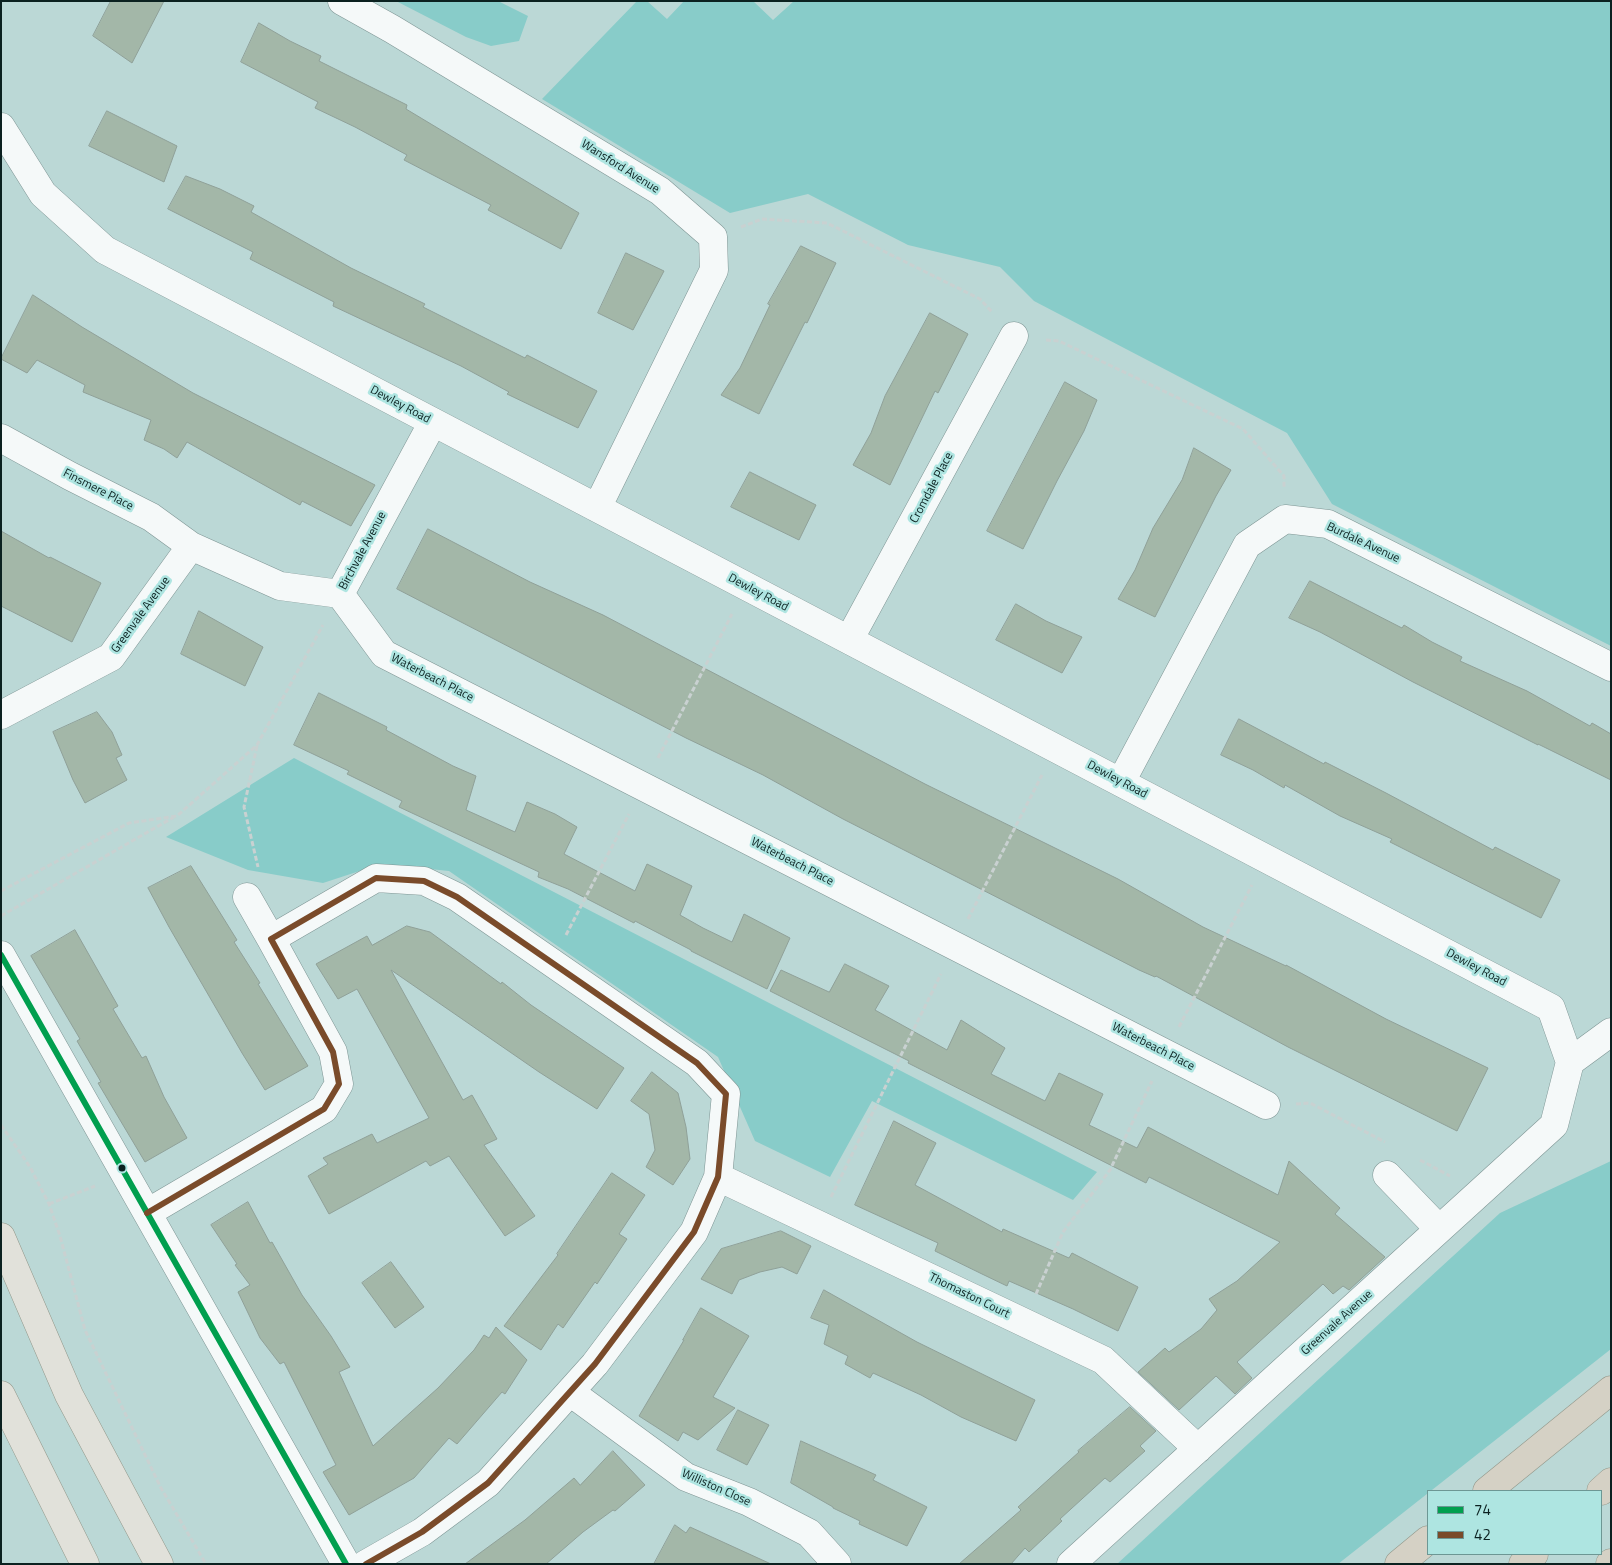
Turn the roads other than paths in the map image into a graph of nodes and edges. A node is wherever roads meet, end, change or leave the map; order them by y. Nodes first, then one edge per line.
1 (342, 1) edge
2 (2, 131) edge
3 (1014, 336) dead end
4 (433, 422) junction
5 (1, 438) edge
6 (598, 508) junction
7 (191, 546) junction
8 (340, 594) junction
9 (849, 640) junction
10 (1611, 667) edge
11 (1, 715) edge
12 (1121, 782) junction
13 (247, 897) road end
14 (271, 939) junction
15 (1, 955) edge
16 (1611, 1032) edge
17 (1570, 1062) junction
18 (1266, 1105) road end
19 (1386, 1175) dead end
20 (718, 1177) junction
21 (147, 1214) junction
22 (1439, 1229) junction
23 (1, 1237) edge
24 (1611, 1390) edge
25 (570, 1392) junction
26 (1, 1395) edge
27 (1198, 1448) junction
28 (1488, 1490) edge
29 (1427, 1541) edge
30 (1533, 1555) edge
31 (85, 1564) edge
32 (159, 1564) edge
33 (346, 1564) edge
34 (366, 1564) edge
35 (837, 1564) edge
36 (1072, 1564) edge
37 (1399, 1564) edge
38 (1523, 1564) edge

1 - 6 street, Wansford Avenue
2 - 4 street, Dewley Road
3 - 9 street, Cromdale Place
4 - 6 street, Dewley Road
4 - 8 street, Birchvale Avenue
5 - 7 street, Finsmere Place
6 - 9 street, Dewley Road
7 - 8 street, Birchvale Avenue
7 - 11 street, Greenvale Avenue
8 - 18 street, Waterbeach Place
9 - 12 street, Dewley Road
10 - 12 street, Burdale Avenue
12 - 17 street, Dewley Road
13 - 14 street
14 - 20 street
14 - 21 street
15 - 21 street
16 - 17 street
17 - 22 street, Greenvale Avenue
19 - 22 street
20 - 25 street
20 - 27 street, Thomaston Court
21 - 33 street
22 - 27 street, Greenvale Avenue
23 - 32 main road
24 - 28 highway
25 - 34 street
25 - 35 street, Williston Close
26 - 31 main road
27 - 36 street, Greenvale Avenue
29 - 37 highway
30 - 38 highway

